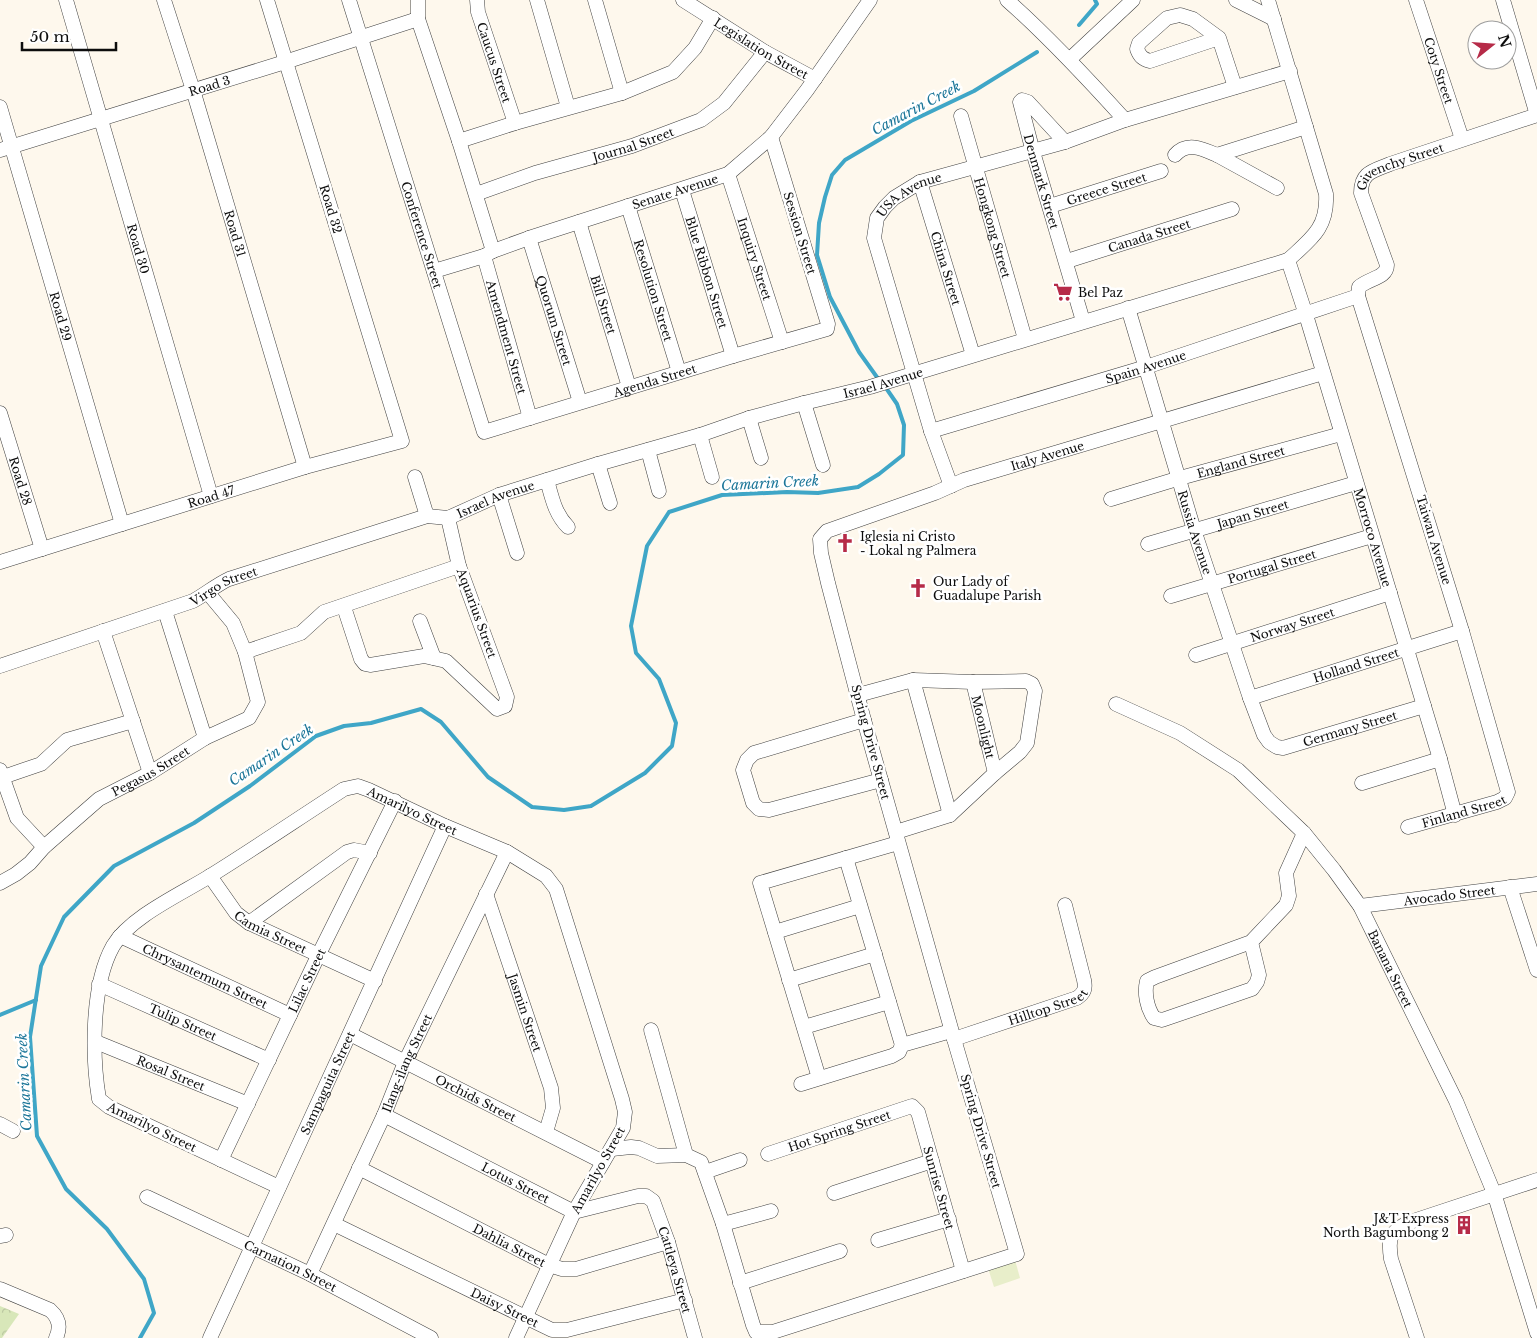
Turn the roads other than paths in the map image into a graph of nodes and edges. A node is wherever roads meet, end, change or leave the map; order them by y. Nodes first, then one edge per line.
1 (66, 0) edge
2 (164, 0) edge
3 (267, 0) edge
4 (349, 0) edge
5 (412, 0) edge
6 (418, 0) edge
7 (476, 0) edge
8 (538, 0) edge
9 (595, 0) edge
10 (683, 0) edge
11 (870, 0) edge
12 (1007, 0) edge
13 (1133, 0) edge
14 (1236, 0) edge
15 (1268, 0) edge
16 (1416, 0) edge
17 (1503, 0) edge
18 (714, 18) junction
19 (418, 19) junction
20 (1274, 19) junction
21 (360, 38) junction
22 (1219, 38) junction
23 (765, 52) junction
24 (1066, 55) junction
25 (286, 62) junction
26 (1290, 71) junction
27 (815, 79) junction
28 (1235, 87) junction
29 (193, 90) junction
30 (622, 93) junction
31 (0, 107) edge
32 (568, 107) junction
33 (1537, 115) edge
34 (961, 116) dead end
35 (102, 118) junction
36 (1125, 120) junction
37 (515, 123) junction
38 (1306, 127) junction
39 (771, 137) junction
40 (1462, 139) junction
41 (460, 141) junction
42 (1064, 142) junction
43 (6, 148) edge
44 (1033, 152) junction
45 (1217, 155) junction
46 (1175, 156) dead end
47 (975, 166) junction
48 (1161, 171) dead end
49 (728, 174) junction
50 (920, 182) junction
51 (1277, 188) dead end
52 (682, 190) junction
53 (476, 194) junction
54 (628, 206) junction
55 (1050, 206) junction
56 (1232, 209) dead end
57 (579, 222) junction
58 (530, 238) junction
59 (488, 253) junction
60 (1288, 260) junction
61 (1067, 261) junction
62 (434, 270) junction
63 (1358, 296) junction
64 (1128, 308) junction
65 (1306, 315) junction
66 (1083, 321) junction
67 (827, 329) joint
68 (1024, 339) junction
69 (782, 342) junction
70 (973, 355) junction
71 (733, 356) junction
72 (1146, 367) junction
73 (678, 372) junction
74 (1322, 373) junction
75 (915, 374) junction
76 (629, 388) junction
77 (580, 402) junction
78 (804, 403) junction
79 (0, 413) edge
80 (530, 418) junction
81 (749, 418) junction
82 (396, 419) joint
83 (1162, 420) junction
84 (931, 431) junction
85 (484, 432) joint
86 (1341, 434) junction
87 (700, 435) junction
88 (648, 450) junction
89 (761, 458) dead end
90 (598, 464) junction
91 (823, 465) dead end
92 (305, 467) junction
93 (415, 476) dead end
94 (712, 477) dead end
95 (1180, 478) junction
96 (547, 480) junction
97 (1356, 483) junction
98 (951, 486) junction
99 (659, 491) dead end
100 (499, 495) junction
101 (211, 496) junction
102 (1111, 499) dead end
103 (610, 503) dead end
104 (427, 516) junction
105 (448, 518) junction
106 (122, 524) junction
107 (568, 527) dead end
108 (1194, 530) junction
109 (1372, 536) junction
110 (1148, 544) dead end
111 (42, 549) junction
112 (517, 553) dead end
113 (0, 562) edge
114 (459, 566) junction
115 (828, 583) joint
116 (1212, 584) junction
117 (208, 593) junction
118 (1390, 593) junction
119 (1171, 596) dead end
120 (344, 606) junction
121 (165, 611) junction
122 (420, 621) dead end
123 (103, 631) junction
124 (1462, 631) junction
125 (1232, 645) junction
126 (1406, 648) junction
127 (245, 652) junction
128 (1196, 655) dead end
129 (434, 658) junction
130 (0, 666) edge
131 (912, 680) junction
132 (973, 682) junction
133 (858, 695) junction
134 (1250, 698) junction
135 (1116, 704) dead end
136 (1424, 706) junction
137 (133, 720) junction
138 (864, 720) junction
139 (205, 738) junction
140 (1277, 747) joint
141 (1440, 759) junction
142 (150, 773) junction
143 (995, 773) junction
144 (1, 774) edge
145 (881, 780) junction
146 (1362, 783) dead end
147 (1506, 784) joint
148 (395, 801) junction
149 (950, 815) junction
150 (1455, 815) junction
151 (445, 826) junction
152 (1408, 827) dead end
153 (1304, 833) junction
154 (897, 837) junction
155 (44, 847) junction
156 (506, 852) junction
157 (370, 853) junction
158 (846, 858) junction
159 (210, 876) junction
160 (0, 882) edge
161 (1537, 884) edge
162 (1510, 887) junction
163 (486, 894) junction
164 (1066, 904) dead end
165 (860, 906) junction
166 (1360, 906) junction
167 (249, 923) junction
168 (775, 932) junction
169 (120, 936) junction
170 (1251, 942) junction
171 (874, 954) junction
172 (318, 956) junction
173 (1537, 970) edge
174 (789, 980) junction
175 (375, 981) junction
176 (99, 984) junction
177 (889, 1002) junction
178 (290, 1015) junction
179 (804, 1028) junction
180 (651, 1030) dead end
181 (350, 1034) junction
182 (952, 1035) junction
183 (96, 1042) junction
184 (902, 1045) junction
185 (269, 1060) junction
186 (405, 1062) junction
187 (819, 1078) junction
188 (801, 1084) dead end
189 (248, 1104) junction
190 (912, 1106) joint
191 (384, 1115) junction
192 (546, 1132) junction
193 (612, 1149) junction
194 (768, 1154) dead end
195 (686, 1155) junction
196 (221, 1160) junction
197 (740, 1160) dead end
198 (932, 1161) junction
199 (603, 1162) junction
200 (359, 1168) junction
201 (705, 1172) junction
202 (1537, 1180) edge
203 (279, 1187) junction
204 (834, 1193) dead end
205 (1494, 1193) junction
206 (147, 1197) dead end
207 (771, 1211) dead end
208 (574, 1212) junction
209 (949, 1219) junction
210 (334, 1224) junction
211 (723, 1224) junction
212 (878, 1240) dead end
213 (668, 1242) junction
214 (252, 1247) junction
215 (840, 1251) dead end
216 (549, 1265) junction
217 (963, 1271) junction
218 (310, 1274) junction
219 (740, 1283) junction
220 (0, 1289) edge
221 (685, 1300) junction
222 (526, 1317) junction
223 (1537, 1332) edge
224 (56, 1338) edge
225 (210, 1338) edge
226 (431, 1338) edge
227 (516, 1338) edge
228 (695, 1338) edge
229 (1417, 1338) edge

1 - 35 street, Road 30
2 - 29 street, Road 31
3 - 25 street, Road 32
4 - 21 street, Conference Street
5 - 19 street
6 - 19 street
7 - 37 street, Caucus Street
8 - 32 street
9 - 30 street
10 - 18 street, Legislation Street
11 - 27 street, Senate Avenue
12 - 24 street
13 - 24 street
14 - 20 street
15 - 20 street, Israel Avenue
16 - 40 street, Coty Street
17 - 33 street
18 - 23 street, Legislation Street
18 - 30 street
19 - 21 street, Road 3
19 - 41 street
20 - 26 street, Israel Avenue
21 - 25 street, Road 3
21 - 62 street, Conference Street
22 - 22 street
22 - 28 street
23 - 27 street, Legislation Street
23 - 53 street, Journal Street
24 - 36 street
25 - 29 street, Road 3
25 - 82 street, Road 32
26 - 28 street, USA Avenue
26 - 38 street, Israel Avenue
27 - 39 street, Senate Avenue
28 - 36 street, USA Avenue
29 - 35 street, Road 3
29 - 92 street, Road 31
30 - 32 street
31 - 43 street, Road 29
32 - 37 street
33 - 40 street, Givenchy Street
34 - 47 street, Hongkong Street
35 - 43 street, Road 3
35 - 101 street, Road 30
36 - 42 street, USA Avenue
37 - 41 street
38 - 45 street
38 - 60 street, Israel Avenue
39 - 49 street, Senate Avenue
39 - 67 street, Session Street
40 - 63 street, Givenchy Street
41 - 53 street
42 - 44 street, USA Avenue
42 - 44 street, Denmark Street
43 - 106 street, Road 29
44 - 47 street, USA Avenue
44 - 55 street, Denmark Street
45 - 46 street
45 - 51 street
47 - 50 street, USA Avenue
47 - 68 street, Hongkong Street
48 - 55 street, Greece Street
49 - 52 street, Senate Avenue
49 - 69 street, Inquiry Street
50 - 70 street, China Street
50 - 75 street, USA Avenue
52 - 54 street, Senate Avenue
52 - 71 street, Blue Ribbon Street
53 - 59 street
54 - 57 street, Senate Avenue
54 - 73 street, Resolution Street
55 - 61 street, Denmark Street
56 - 61 street, Canada Street
57 - 58 street, Senate Avenue
57 - 76 street, Bill Street
58 - 59 street, Senate Avenue
58 - 77 street, Quorum Street
59 - 62 street, Senate Avenue
59 - 80 street, Amendment Street
60 - 64 street, Israel Avenue
60 - 65 street, Morroco Avenue
61 - 66 street, Denmark Street
62 - 85 street, Conference Street
63 - 65 street, Spain Avenue
63 - 124 street, Taiwan Avenue
64 - 66 street, Israel Avenue
64 - 72 street, Russia Avenue
65 - 72 street, Spain Avenue
65 - 74 street, Morroco Avenue
66 - 68 street, Israel Avenue
67 - 69 street, Agenda Street
68 - 70 street, Israel Avenue
69 - 71 street, Agenda Street
70 - 75 street, Israel Avenue
71 - 73 street, Agenda Street
72 - 83 street, Russia Avenue
72 - 84 street, Spain Avenue
73 - 76 street, Agenda Street
74 - 83 street, Italy Avenue
74 - 86 street, Morroco Avenue
75 - 78 street, Israel Avenue
75 - 84 street, USA Avenue
76 - 77 street, Agenda Street
77 - 80 street, Agenda Street
78 - 81 street, Israel Avenue
78 - 91 street
79 - 111 street, Road 28
80 - 85 street, Agenda Street
81 - 87 street, Israel Avenue
81 - 89 street
82 - 92 street, Road 47
83 - 95 street, Russia Avenue
83 - 98 street, Italy Avenue
84 - 98 street, USA Avenue
86 - 95 street, England Street
86 - 97 street, Morroco Avenue
87 - 88 street, Israel Avenue
87 - 94 street
88 - 90 street, Israel Avenue
88 - 99 street
90 - 96 street, Israel Avenue
90 - 103 street
92 - 101 street, Road 47
93 - 104 street
95 - 102 street, England Street
95 - 108 street, Russia Avenue
96 - 100 street, Israel Avenue
96 - 107 street
97 - 108 street, Japan Street
97 - 109 street, Morroco Avenue
98 - 115 street, Italy Avenue
100 - 105 street, Israel Avenue
100 - 112 street
101 - 106 street, Road 47
104 - 105 street, Virgo Street
104 - 117 street, Virgo Street
105 - 114 street, Aquarius Street
106 - 111 street, Road 47
108 - 110 street, Japan Street
108 - 116 street, Russia Avenue
109 - 116 street, Portugal Street
109 - 118 street, Morroco Avenue
111 - 113 street, Road 47
114 - 120 street
114 - 129 street, Aquarius Street
115 - 133 street, Spring Drive Street
116 - 119 street, Portugal Street
116 - 125 street, Russia Avenue
117 - 121 street, Virgo Street
117 - 127 street
118 - 125 street, Norway Street
118 - 126 street, Morroco Avenue
120 - 127 street
120 - 129 street
121 - 123 street, Virgo Street
121 - 139 street
122 - 129 street
123 - 130 street, Virgo Street
123 - 137 street
124 - 126 street, Holland Street
124 - 147 street, Taiwan Avenue
125 - 128 street, Norway Street
125 - 134 street, Russia Avenue
126 - 134 street, Holland Street
126 - 136 street, Morroco Avenue
127 - 139 street, Pegasus Street
131 - 132 street
131 - 133 street
131 - 149 street
132 - 143 street, Moonlight
132 - 143 street
133 - 138 street, Spring Drive Street
134 - 140 street, Russia Avenue
135 - 153 street, Banana Street
136 - 140 street, Germany Street
136 - 141 street, Morroco Avenue
137 - 142 street
137 - 144 street
138 - 145 street, Spring Drive Street
138 - 145 street
139 - 142 street, Pegasus Street
141 - 146 street
141 - 150 street, Morroco Avenue
142 - 155 street, Pegasus Street
143 - 149 street
144 - 155 street
145 - 154 street, Spring Drive Street
147 - 150 street, Finland Street
148 - 151 street, Amarilyo Street
148 - 157 street, Lilac Street
148 - 159 street, Amarilyo Street
149 - 154 street
150 - 152 street, Finland Street
151 - 156 street, Amarilyo Street
151 - 175 street, Sampaguita Street
153 - 166 street, Banana Street
153 - 170 street
154 - 158 street
154 - 182 street, Spring Drive Street
155 - 160 street, Pegasus Street
156 - 163 street, Ilang-ilang Street
156 - 193 street, Amarilyo Street
157 - 167 street
157 - 172 street, Lilac Street
158 - 165 street
158 - 168 street
159 - 167 street, Camia Street
159 - 169 street, Amarilyo Street
161 - 162 street, Avocado Street
162 - 166 street, Avocado Street
162 - 173 street
163 - 186 street, Ilang-ilang Street
163 - 192 street, Jasmin Street
164 - 182 street, Hilltop Street
165 - 168 street
165 - 171 street
166 - 205 street, Banana Street
167 - 172 street, Camia Street
168 - 174 street
169 - 176 street, Amarilyo Street
169 - 178 street, Chrysantemum Street
170 - 170 street
171 - 174 street
171 - 177 street
172 - 175 street, Camia Street
172 - 178 street, Lilac Street
174 - 179 street
175 - 181 street, Sampaguita Street
176 - 183 street, Amarilyo Street
176 - 185 street, Tulip Street
177 - 179 street
177 - 184 street
178 - 185 street, Lilac Street
179 - 187 street
180 - 195 street
181 - 186 street, Orchids Street
181 - 203 street, Sampaguita Street
182 - 184 street
182 - 217 street, Spring Drive Street
183 - 189 street, Rosal Street
183 - 196 street, Amarilyo Street
184 - 187 street
185 - 189 street, Lilac Street
186 - 191 street, Ilang-ilang Street
186 - 192 street, Orchids Street
187 - 188 street
189 - 196 street, Lilac Street
190 - 194 street, Hot Spring Street
190 - 198 street, Sunrise Street
191 - 200 street, Ilang-ilang Street
191 - 208 street, Lotus Street
192 - 199 street, Orchids Street
193 - 195 street
193 - 199 street, Amarilyo Street
195 - 201 street
196 - 203 street, Amarilyo Street
197 - 201 street
198 - 204 street
198 - 209 street, Sunrise Street
199 - 208 street, Amarilyo Street
200 - 210 street, Ilang-ilang Street
200 - 216 street, Dahlia Street
201 - 211 street, Spring Drive Street
202 - 205 street
203 - 214 street, Sampaguita Street
205 - 223 street, Banana Street
205 - 229 street
206 - 214 street, Carnation Street
207 - 211 street
208 - 213 street, Cattleya Street
208 - 216 street, Amarilyo Street
209 - 212 street
209 - 217 street, Sunrise Street
210 - 218 street, Ilang-ilang Street
210 - 222 street, Daisy Street
211 - 219 street, Spring Drive Street
213 - 216 street, Dahlia Street
213 - 221 street, Cattleya Street
214 - 218 street, Carnation Street
214 - 225 street, Sampaguita Street
215 - 219 street
216 - 222 street, Amarilyo Street
217 - 219 street, Spring Drive Street
218 - 226 street, Carnation Street
220 - 224 street
221 - 222 street, Daisy Street
221 - 228 street, Cattleya Street
222 - 227 street, Amarilyo Street

